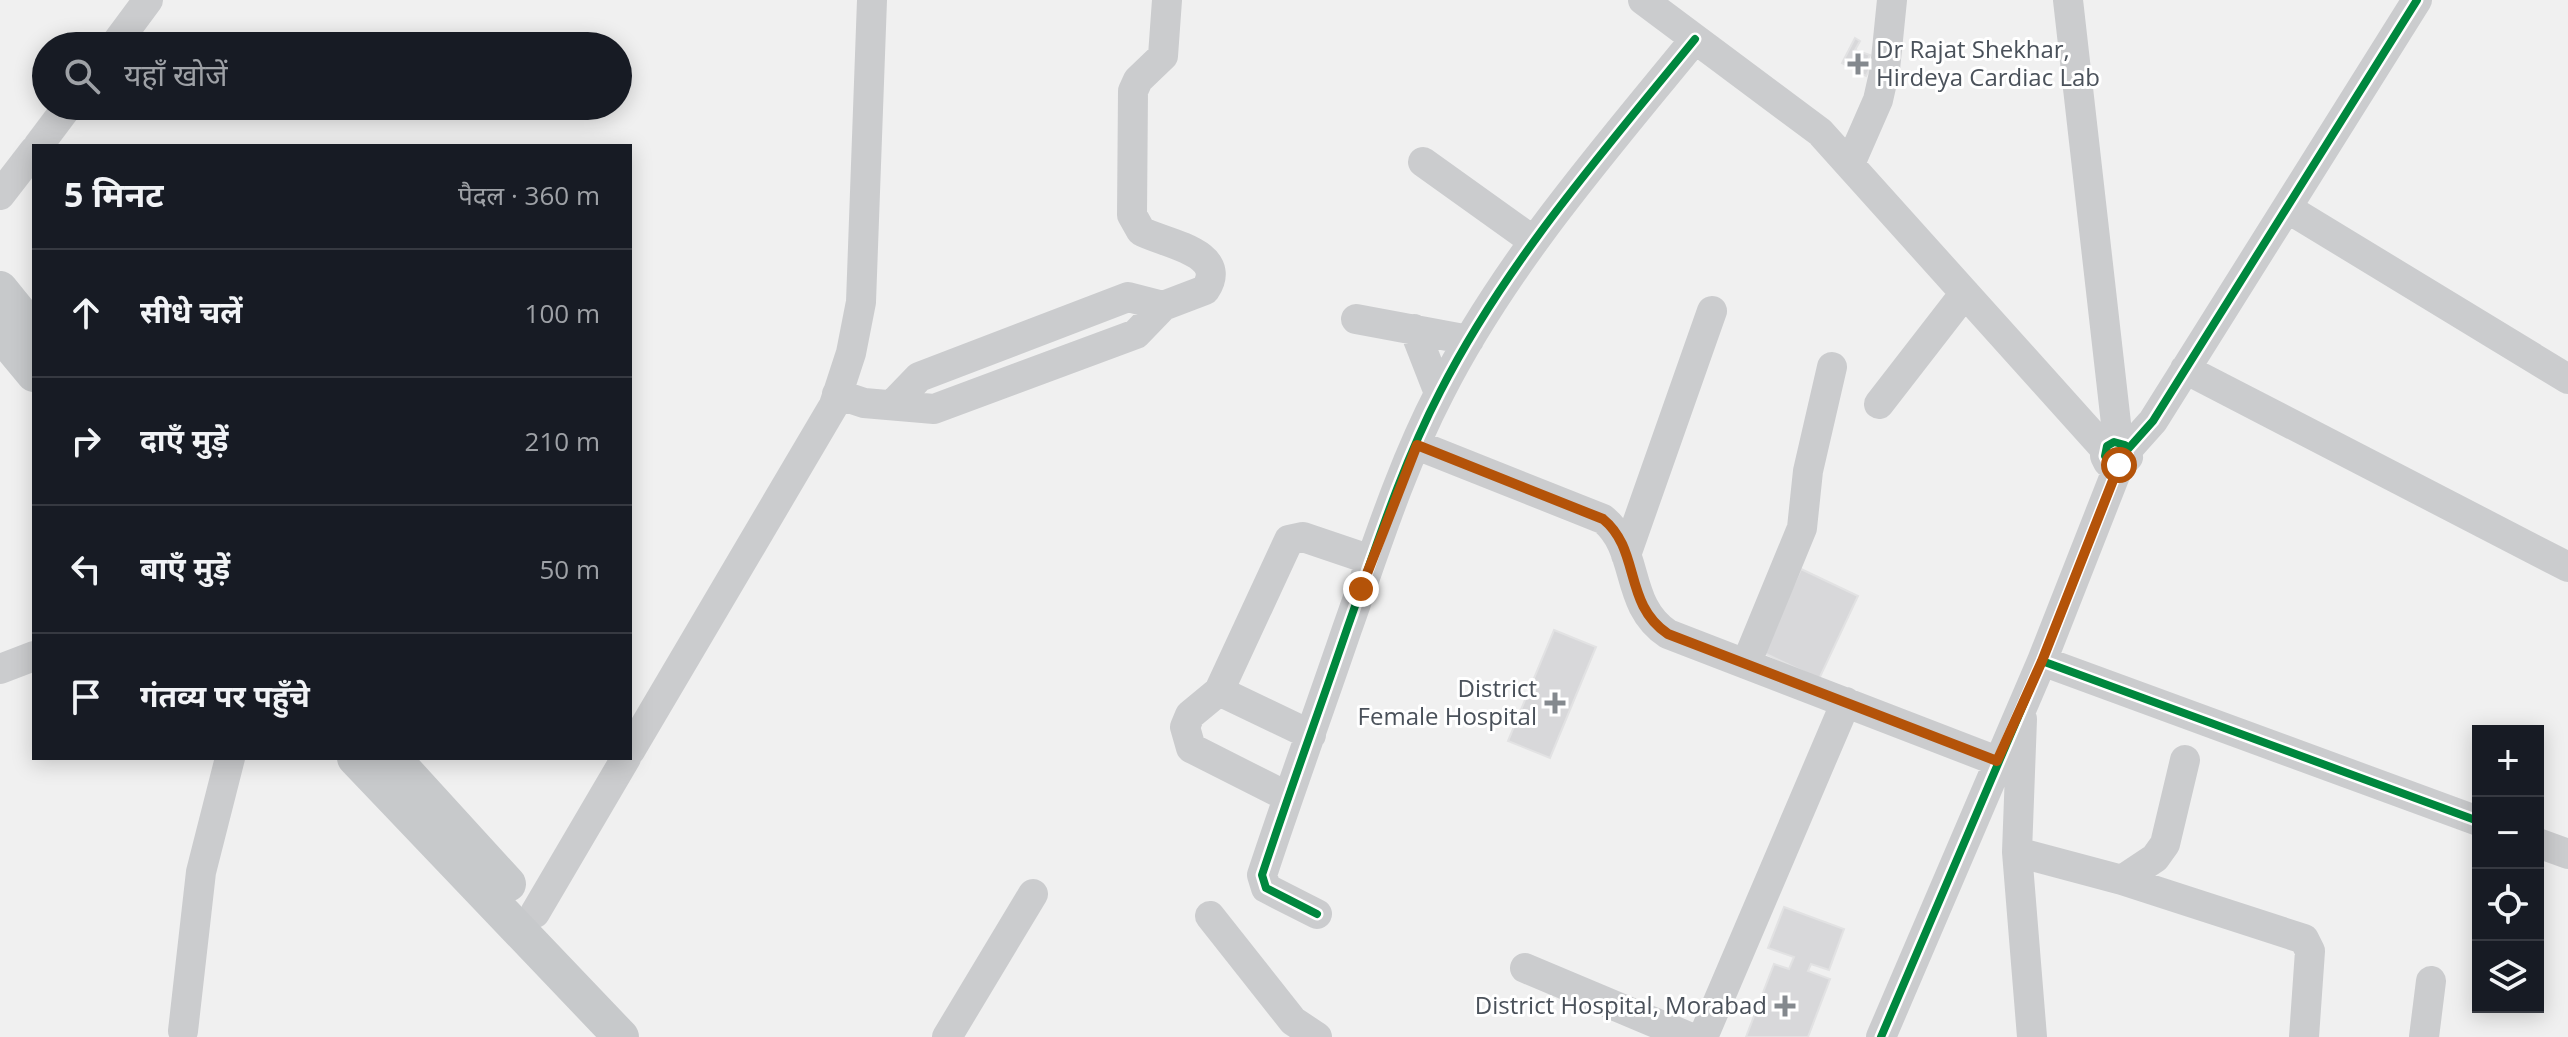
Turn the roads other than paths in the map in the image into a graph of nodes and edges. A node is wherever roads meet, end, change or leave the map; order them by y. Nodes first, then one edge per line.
1 (148, 0) edge
2 (872, 0) edge
3 (1167, 0) edge
4 (1643, 0) edge
5 (1892, 0) edge
6 (2068, 0) edge
7 (2417, 0) edge
8 (124, 32) edge
9 (1695, 39) junction
10 (57, 120) edge
11 (39, 144) edge
12 (32, 153) edge
13 (1423, 162) dead end
14 (1850, 164) junction
15 (0, 195) edge
16 (2287, 208) junction
17 (1532, 240) junction
18 (0, 289) edge
19 (1965, 293) junction
20 (1712, 311) dead end
21 (1356, 319) dead end
22 (32, 329) edge
23 (1414, 329) junction
24 (0, 333) edge
25 (1469, 340) junction
26 (1832, 367) dead end
27 (2185, 369) junction
28 (32, 372) edge
29 (2568, 379) edge
30 (1439, 393) junction
31 (837, 394) junction
32 (1879, 404) dead end
33 (1417, 445) junction
34 (2118, 451) junction
35 (1626, 555) junction
36 (1371, 560) junction
37 (2568, 567) edge
38 (32, 657) edge
39 (2042, 661) junction
40 (1746, 664) junction
41 (0, 669) edge
42 (1219, 691) junction
43 (1846, 702) junction
44 (2022, 705) junction
45 (1311, 735) junction
46 (632, 748) edge
47 (229, 760) edge
48 (357, 760) edge
49 (395, 760) edge
50 (625, 760) edge
51 (2185, 760) dead end
52 (1997, 761) junction
53 (1288, 797) junction
54 (2472, 819) edge
55 (2544, 845) edge
56 (2017, 852) junction
57 (2568, 854) edge
58 (2122, 880) junction
59 (1033, 894) dead end
60 (535, 913) junction
61 (1317, 914) dead end
62 (1210, 916) dead end
63 (1525, 968) dead end
64 (2431, 981) dead end
65 (183, 1031) dead end
66 (621, 1037) edge
67 (648, 1037) edge
68 (947, 1037) edge
69 (1317, 1037) edge
70 (1689, 1037) edge
71 (1703, 1037) edge
72 (1881, 1037) edge
73 (2032, 1037) edge
74 (2304, 1037) edge
75 (2424, 1037) edge

1 - 8 street
2 - 31 street
3 - 31 street
4 - 9 street
5 - 14 street
6 - 34 street
7 - 16 street
9 - 14 street
9 - 17 street
10 - 11 street
12 - 15 street
13 - 17 street
14 - 19 street
16 - 27 street
16 - 29 street
17 - 25 street
18 - 22 main road
19 - 32 street
19 - 34 street
20 - 35 street
21 - 23 street
23 - 25 street
23 - 30 street
24 - 28 main road
25 - 30 street
26 - 40 street
27 - 34 street
27 - 37 street
30 - 33 street
31 - 46 street
33 - 35 street
33 - 36 street
34 - 39 street
35 - 40 street
36 - 42 street
36 - 45 street
38 - 41 street
39 - 44 street
39 - 54 street
40 - 43 street
42 - 45 street
42 - 53 street
43 - 52 street
43 - 71 street
44 - 52 street
44 - 56 street
45 - 53 street
47 - 65 street
48 - 66 main road
49 - 60 main road
50 - 60 street
51 - 58 street
52 - 72 street
53 - 61 street
55 - 57 street
56 - 58 street
56 - 73 street
58 - 74 street
59 - 68 street
60 - 67 main road
62 - 69 street
63 - 70 street
64 - 75 street

